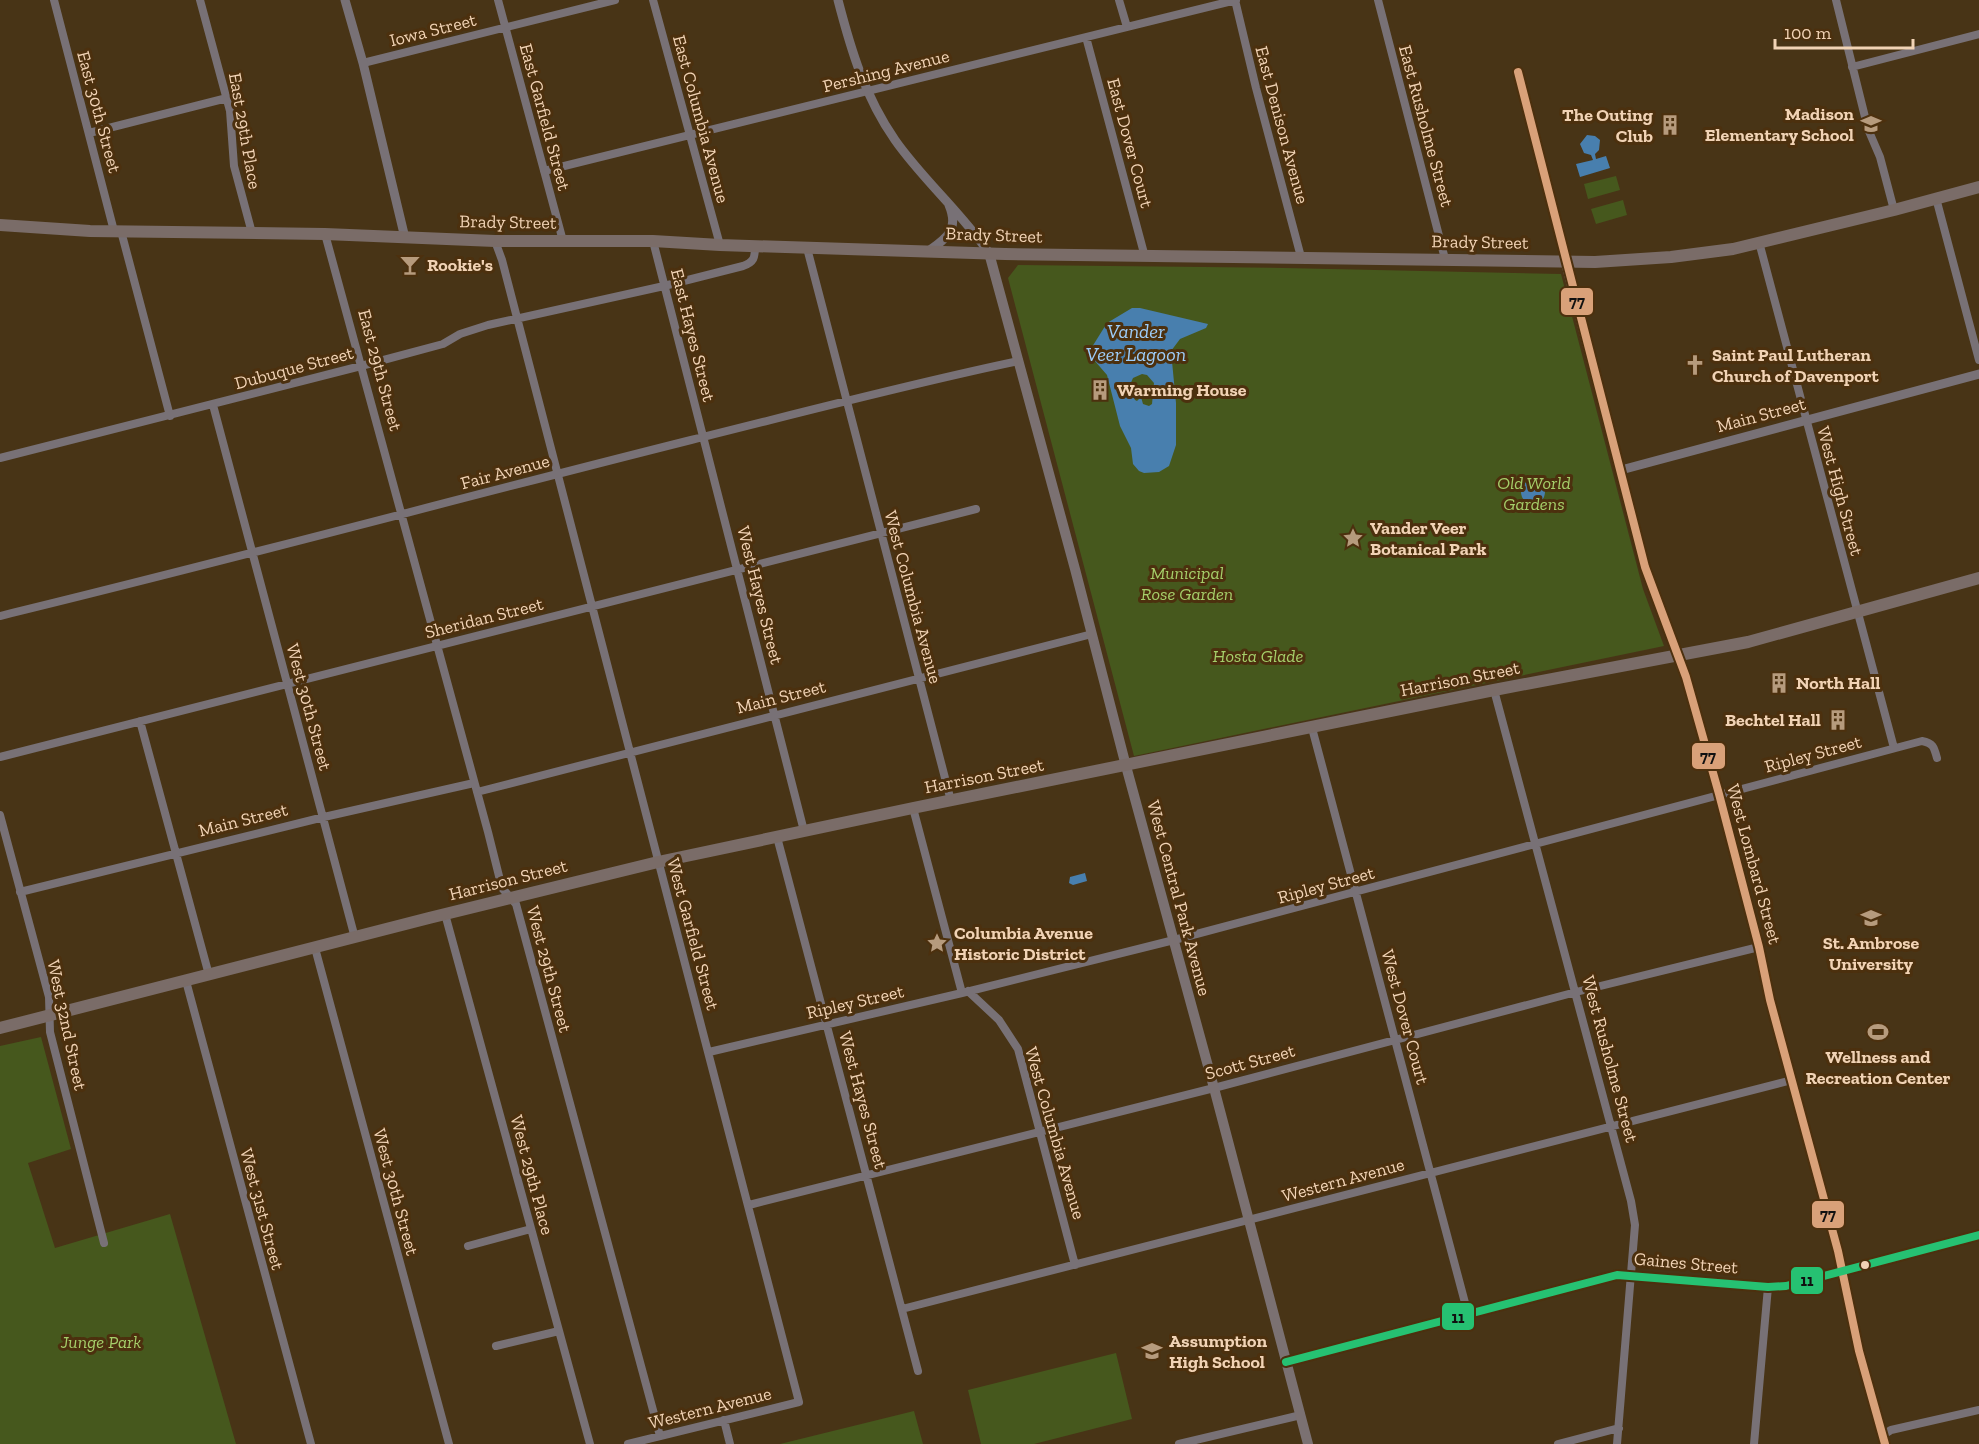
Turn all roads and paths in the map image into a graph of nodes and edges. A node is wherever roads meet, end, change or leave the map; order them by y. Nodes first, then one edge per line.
1 (54, 0) edge
2 (200, 0) edge
3 (345, 0) edge
4 (498, 0) edge
5 (615, 0) edge
6 (653, 0) edge
7 (838, 0) edge
8 (1119, 0) edge
9 (1235, 0) edge
10 (1378, 0) edge
11 (1836, 0) edge
12 (1127, 27) junction
13 (506, 28) junction
14 (1979, 34) edge
15 (1086, 37) junction
16 (363, 63) junction
17 (1852, 67) junction
18 (1518, 72) dead end
19 (866, 92) junction
20 (227, 98) junction
21 (88, 133) junction
22 (690, 134) junction
23 (544, 171) junction
24 (1979, 187) edge
25 (1936, 198) junction
26 (949, 203) junction
27 (1894, 210) junction
28 (0, 225) edge
29 (118, 231) junction
30 (252, 233) junction
31 (325, 234) junction
32 (405, 238) junction
33 (495, 241) junction
34 (563, 241) junction
35 (653, 241) junction
36 (1759, 242) junction
37 (720, 245) junction
38 (755, 246) junction
39 (807, 248) junction
40 (930, 250) junction
41 (989, 253) junction
42 (1145, 257) junction
43 (1301, 257) junction
44 (1445, 259) junction
45 (1565, 261) junction
46 (664, 286) junction
47 (517, 318) junction
48 (1979, 360) edge
49 (1019, 361) junction
50 (361, 366) junction
51 (1979, 374) edge
52 (847, 401) junction
53 (213, 405) junction
54 (170, 416) junction
55 (1806, 420) junction
56 (704, 437) junction
57 (0, 458) edge
58 (1621, 470) junction
59 (557, 474) junction
60 (976, 509) dead end
61 (402, 514) junction
62 (881, 533) junction
63 (253, 554) junction
64 (737, 569) junction
65 (1979, 578) edge
66 (591, 606) junction
67 (1857, 612) junction
68 (0, 616) edge
69 (1092, 634) junction
70 (438, 645) junction
71 (1678, 656) junction
72 (920, 679) junction
73 (288, 683) junction
74 (1494, 690) junction
75 (775, 716) junction
76 (140, 720) junction
77 (1312, 728) junction
78 (1894, 748) junction
79 (629, 753) junction
80 (0, 757) edge
81 (1937, 758) dead end
82 (1126, 766) junction
83 (474, 783) junction
84 (477, 792) junction
85 (1719, 794) junction
86 (951, 801) junction
87 (913, 808) junction
88 (0, 814) edge
89 (324, 817) junction
90 (804, 831) junction
91 (777, 837) junction
92 (1536, 843) junction
93 (176, 854) junction
94 (658, 862) junction
95 (20, 892) junction
96 (1357, 892) junction
97 (512, 898) junction
98 (446, 914) junction
99 (356, 938) junction
100 (1174, 940) junction
101 (1759, 947) junction
102 (315, 948) junction
103 (209, 975) junction
104 (186, 981) junction
105 (965, 992) junction
106 (1576, 992) junction
107 (49, 1015) junction
108 (827, 1024) junction
109 (0, 1028) edge
110 (1395, 1038) junction
111 (709, 1052) junction
112 (1792, 1080) junction
113 (1214, 1088) junction
114 (1612, 1126) junction
115 (1041, 1132) junction
116 (1430, 1172) junction
117 (867, 1176) junction
118 (749, 1205) junction
119 (1249, 1220) junction
120 (531, 1229) junction
121 (1979, 1236) edge
122 (104, 1242) dead end
123 (468, 1246) dead end
124 (1075, 1265) junction
125 (1842, 1271) junction
126 (1631, 1274) junction
127 (1768, 1287) junction
128 (903, 1309) junction
129 (1468, 1314) junction
130 (559, 1331) junction
131 (496, 1346) dead end
132 (1286, 1362) junction
133 (918, 1371) dead end
134 (799, 1402) joint
135 (1979, 1410) edge
136 (1301, 1415) junction
137 (724, 1420) junction
138 (1618, 1428) junction
139 (660, 1436) junction
140 (1884, 1439) edge
141 (311, 1444) edge
142 (449, 1444) edge
143 (590, 1444) edge
144 (628, 1444) edge
145 (730, 1444) edge
146 (1179, 1444) edge
147 (1308, 1444) edge
148 (1558, 1444) edge
149 (1617, 1444) edge
150 (1754, 1444) edge

1 - 21 street, East 30th Street
2 - 20 street, East 29th Place
3 - 16 street
4 - 13 street, East Garfield Street
5 - 13 street, Iowa Street
6 - 22 street, East Columbia Avenue
7 - 19 street
8 - 12 street
9 - 12 street, Pershing Avenue
9 - 43 street, East Denison Avenue
10 - 44 street, East Rusholme Street
11 - 17 street
12 - 15 street, Pershing Avenue
13 - 16 street, Iowa Street
13 - 23 street, East Garfield Street
14 - 17 street
15 - 19 street, Pershing Avenue
15 - 42 street, East Dover Court
16 - 32 street
17 - 27 street
18 - 45 street
19 - 22 street, Pershing Avenue
19 - 26 street
20 - 21 street
20 - 30 street, East 29th Place
21 - 29 street, East 30th Street
22 - 23 street, Pershing Avenue
22 - 37 street, East Columbia Avenue
23 - 34 street, East Garfield Street
24 - 25 highway, Brady Street
25 - 27 highway, Brady Street
25 - 48 street
26 - 40 street
26 - 41 street
27 - 36 highway, Brady Street
28 - 29 highway, Brady Street
29 - 30 highway, Brady Street
29 - 54 street, East 30th Street
30 - 31 highway, Brady Street
31 - 32 highway, Brady Street
31 - 50 street, East 29th Street
32 - 33 highway, Brady Street
33 - 34 highway, Brady Street
33 - 47 street
34 - 35 highway, Brady Street
35 - 37 highway, Brady Street
35 - 46 street, East Hayes Street
36 - 45 highway, Brady Street
36 - 55 street, West High Street
37 - 38 highway, Brady Street
38 - 39 highway, Brady Street
38 - 46 street, Dubuque Street
39 - 40 highway, Brady Street
39 - 52 street
40 - 41 highway, Brady Street
41 - 42 highway, Brady Street
41 - 49 main road, West Central Park Avenue
42 - 43 highway, Brady Street
43 - 44 highway, Brady Street
44 - 45 highway, Brady Street
45 - 58 street, West Lombard Street
46 - 47 street, Dubuque Street
46 - 56 street, East Hayes Street
47 - 50 street, Dubuque Street
47 - 59 street
49 - 52 street, Fair Avenue
49 - 69 main road, West Central Park Avenue
50 - 53 street, Dubuque Street
50 - 61 street, East 29th Street
51 - 55 street, Main Street
52 - 56 street, Fair Avenue
52 - 62 street, West Columbia Avenue
53 - 54 street, Dubuque Street
53 - 63 street
54 - 57 street, Dubuque Street
55 - 58 street, Main Street
55 - 67 street, West High Street
56 - 59 street, Fair Avenue
56 - 64 street, West Hayes Street
58 - 71 street, West Lombard Street
59 - 61 street, Fair Avenue
59 - 66 street, West Garfield Street
60 - 62 street, Sheridan Street
61 - 63 street, Fair Avenue
61 - 70 street, West 29th Street
62 - 64 street, Sheridan Street
62 - 72 street, West Columbia Avenue
63 - 68 street, Fair Avenue
63 - 73 street, West 30th Street
64 - 66 street, Sheridan Street
64 - 75 street, West Hayes Street
65 - 67 highway, Harrison Street
66 - 70 street, Sheridan Street
66 - 79 street, West Garfield Street
67 - 71 highway, Harrison Street
67 - 78 street, West High Street
69 - 72 street, Main Street
69 - 82 main road, West Central Park Avenue
70 - 73 street, Sheridan Street
70 - 83 street, West 29th Street
71 - 74 highway, Harrison Street
71 - 85 street, West Lombard Street
72 - 75 street, Main Street
72 - 86 street, West Columbia Avenue
73 - 76 street, Sheridan Street
73 - 89 street, West 30th Street
74 - 77 highway, Harrison Street
74 - 92 street, West Rusholme Street
75 - 79 street, Main Street
75 - 90 street, West Hayes Street
76 - 80 street, Sheridan Street
76 - 93 street
77 - 82 highway, Harrison Street
77 - 96 street, West Dover Court
78 - 81 street, Ripley Street
78 - 85 street, Ripley Street
79 - 84 street, Main Street
79 - 94 street, West Garfield Street
82 - 86 highway, Harrison Street
82 - 100 main road, West Central Park Avenue
83 - 84 street, West 29th Street
83 - 89 street, Main Street
84 - 97 street, West 29th Street
85 - 92 street, Ripley Street
85 - 101 street, West Lombard Street
86 - 87 highway, Harrison Street
87 - 90 highway, Harrison Street
87 - 105 street
88 - 95 street, West 32nd Street
89 - 93 street, Main Street
89 - 99 street, West 30th Street
90 - 91 highway, Harrison Street
91 - 94 highway, Harrison Street
91 - 108 street, West Hayes Street
92 - 96 street, Ripley Street
92 - 106 street, West Rusholme Street
93 - 95 street, Main Street
93 - 103 street
94 - 97 highway, Harrison Street
94 - 111 street, West Garfield Street
95 - 107 street, West 32nd Street
96 - 100 street, Ripley Street
96 - 110 street, West Dover Court
97 - 98 highway, Harrison Street
97 - 139 street, West 29th Street
98 - 99 highway, Harrison Street
98 - 120 street, West 29th Place
99 - 102 highway, Harrison Street
100 - 105 street, Ripley Street
100 - 113 main road, West Central Park Avenue
101 - 106 street, Scott Street
101 - 112 street, West Lombard Street
102 - 103 highway, Harrison Street
102 - 142 street, West 30th Street
103 - 104 highway, Harrison Street
104 - 107 highway, Harrison Street
104 - 141 street, West 31st Street
105 - 108 street, Ripley Street
105 - 115 street, West Columbia Avenue
106 - 110 street, Scott Street
106 - 114 street, West Rusholme Street
107 - 109 highway, Harrison Street
107 - 122 street, West 32nd Street
108 - 111 street, Ripley Street
108 - 117 street, West Hayes Street
110 - 113 street, Scott Street
110 - 116 street, West Dover Court
111 - 118 street, West Garfield Street
112 - 114 street, Western Avenue
112 - 125 street, West Lombard Street
113 - 115 street, Scott Street
113 - 119 main road, West Central Park Avenue
114 - 116 street, Western Avenue
114 - 126 street, West Rusholme Street
115 - 117 street, Scott Street
115 - 124 street, West Columbia Avenue
116 - 119 street, Western Avenue
116 - 129 street, West Dover Court
117 - 118 street, Scott Street
117 - 128 street, West Hayes Street
118 - 134 street, West Garfield Street
119 - 124 street, Western Avenue
119 - 132 main road, West Central Park Avenue
120 - 123 street
120 - 130 street, West 29th Place
121 - 125 street, Gaines Street
124 - 128 street, Western Avenue
125 - 127 street, Gaines Street
125 - 140 street, West Lombard Street
126 - 127 street, Gaines Street
126 - 129 street, Gaines Street
126 - 138 street, West Rusholme Street
127 - 150 street
128 - 133 street, West Hayes Street
129 - 132 street, Gaines Street
130 - 131 street
130 - 143 street, West 29th Place
132 - 136 main road, West Central Park Avenue
134 - 137 street, Western Avenue
135 - 140 street
136 - 146 street
136 - 147 main road, West Central Park Avenue
137 - 139 street, Western Avenue
137 - 145 street
138 - 148 street
138 - 149 street, West Rusholme Street
139 - 144 street, Western Avenue

